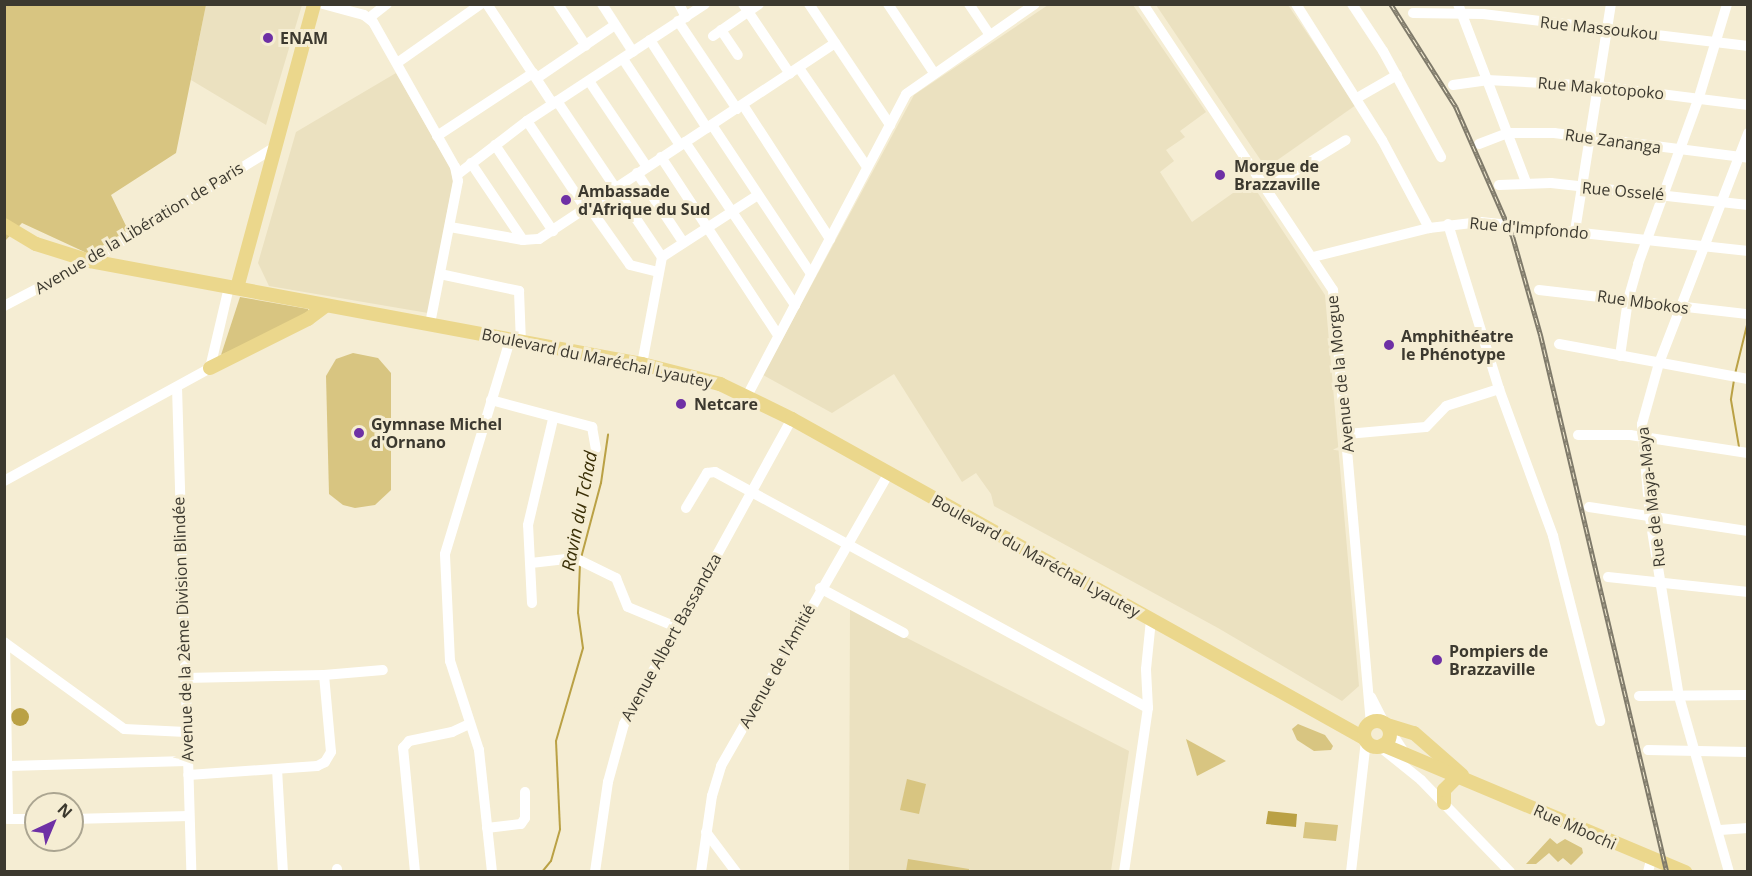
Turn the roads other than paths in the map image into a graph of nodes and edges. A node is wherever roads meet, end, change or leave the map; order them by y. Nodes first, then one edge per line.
1 (314, 4) edge
2 (323, 4) edge
3 (387, 4) edge
4 (481, 4) edge
5 (487, 4) edge
6 (558, 4) edge
7 (602, 4) edge
8 (679, 4) edge
9 (705, 4) edge
10 (759, 4) edge
11 (809, 4) edge
12 (888, 4) edge
13 (969, 4) edge
14 (1035, 4) edge
15 (1143, 4) edge
16 (1296, 4) edge
17 (1352, 4) edge
18 (1611, 4) edge
19 (1727, 4) edge
20 (745, 8) edge
21 (1460, 9) edge
22 (1413, 13) dead end
23 (369, 18) junction
24 (682, 19) junction
25 (615, 25) junction
26 (1607, 28) junction
27 (990, 35) junction
28 (650, 40) junction
29 (1715, 42) junction
30 (835, 44) junction
31 (586, 46) junction
32 (1748, 46) edge
33 (633, 52) junction
34 (738, 55) dead end
35 (622, 59) junction
36 (397, 63) junction
37 (799, 68) junction
38 (934, 73) junction
39 (790, 74) junction
40 (1397, 75) junction
41 (535, 76) junction
42 (1487, 80) junction
43 (589, 81) junction
44 (1453, 85) dead end
45 (1597, 86) junction
46 (1699, 97) junction
47 (1357, 98) junction
48 (555, 102) junction
49 (1748, 105) edge
50 (740, 107) junction
51 (527, 121) junction
52 (890, 125) junction
53 (709, 127) junction
54 (1508, 133) junction
55 (1748, 133) edge
56 (1590, 135) junction
57 (437, 136) junction
58 (1346, 140) dead end
59 (682, 143) junction
60 (1479, 144) dead end
61 (495, 145) junction
62 (272, 149) junction
63 (1679, 151) junction
64 (661, 157) junction
65 (1441, 157) dead end
66 (1743, 158) edge
67 (471, 164) junction
68 (647, 166) junction
69 (867, 167) junction
70 (637, 173) junction
71 (458, 174) junction
72 (1526, 182) junction
73 (1499, 185) dead end
74 (1268, 188) junction
75 (1583, 188) junction
76 (616, 189) junction
77 (758, 195) junction
78 (1663, 195) junction
79 (1722, 201) junction
80 (1748, 205) edge
81 (587, 208) junction
82 (731, 210) junction
83 (1448, 224) junction
84 (4, 225) edge
85 (708, 225) junction
86 (450, 227) junction
87 (1429, 228) junction
88 (553, 231) junction
89 (1575, 231) junction
90 (1648, 238) junction
91 (830, 239) junction
92 (523, 240) junction
93 (683, 242) junction
94 (1703, 246) junction
95 (1748, 251) edge
96 (244, 252) junction
97 (662, 257) junction
98 (1313, 257) junction
99 (90, 261) junction
100 (658, 272) junction
101 (241, 274) junction
102 (440, 274) junction
103 (811, 274) junction
104 (233, 287) junction
105 (1539, 290) dead end
106 (252, 291) junction
107 (1628, 300) junction
108 (795, 305) junction
109 (4, 306) edge
110 (325, 306) junction
111 (1679, 308) junction
112 (1748, 314) edge
113 (430, 324) junction
114 (778, 335) junction
115 (515, 341) junction
116 (1559, 344) dead end
117 (1620, 356) junction
118 (1659, 363) junction
119 (642, 364) junction
120 (210, 368) junction
121 (1748, 379) edge
122 (177, 387) junction
123 (1499, 388) junction
124 (747, 396) junction
125 (491, 400) junction
126 (553, 419) junction
127 (792, 419) junction
128 (1347, 434) junction
129 (1578, 435) dead end
130 (1642, 440) junction
131 (596, 450) dead end
132 (1748, 453) edge
133 (889, 473) junction
134 (4, 481) edge
135 (751, 492) junction
136 (1589, 507) dead end
137 (686, 508) dead end
138 (1650, 518) junction
139 (1748, 531) edge
140 (846, 543) junction
141 (531, 563) junction
142 (1608, 577) dead end
143 (1661, 580) junction
144 (820, 588) junction
145 (1748, 592) edge
146 (532, 603) dead end
147 (1151, 620) junction
148 (676, 627) junction
149 (904, 633) dead end
150 (5, 642) edge
151 (383, 670) dead end
152 (324, 675) junction
153 (184, 678) junction
154 (1748, 695) edge
155 (1639, 696) dead end
156 (1679, 697) junction
157 (1148, 708) junction
158 (1600, 721) dead end
159 (469, 724) junction
160 (186, 732) junction
161 (1376, 734) junction
162 (1648, 750) dead end
163 (1693, 751) junction
164 (1748, 752) edge
165 (1407, 756) junction
166 (187, 761) junction
167 (9, 766) junction
168 (277, 769) junction
169 (188, 776) junction
170 (1462, 777) junction
171 (1421, 780) junction
172 (525, 792) dead end
173 (1444, 803) junction
174 (189, 816) junction
175 (24, 819) edge
176 (84, 819) edge
177 (487, 828) junction
178 (1748, 828) edge
179 (1720, 830) junction
180 (706, 832) junction
181 (1649, 866) edge
182 (191, 872) edge
183 (282, 872) edge
184 (415, 872) edge
185 (492, 872) edge
186 (595, 872) edge
187 (701, 872) edge
188 (736, 872) edge
189 (1124, 872) edge
190 (1351, 872) edge
191 (1510, 872) edge
192 (1685, 872) edge
193 (1729, 872) edge

1 - 62 main road
2 - 23 street
3 - 23 street
4 - 36 street
5 - 41 street
6 - 31 street
7 - 25 street
8 - 24 street
9 - 24 street
10 - 20 street
11 - 30 street
12 - 38 street
13 - 27 street
14 - 27 street
15 - 74 street, Avenue de la Morgue
16 - 47 street
17 - 40 street
18 - 26 street
19 - 29 street
20 - 34 street
20 - 39 street
21 - 22 street, Rue Massoukou
21 - 26 street, Rue Massoukou
21 - 42 street
23 - 36 street
24 - 28 street
24 - 50 street
25 - 31 street
25 - 33 street
26 - 29 street, Rue Massoukou
26 - 45 street
27 - 38 street
28 - 33 street
28 - 53 street
29 - 32 street, Rue Massoukou
29 - 46 street
30 - 37 street
30 - 52 street
31 - 41 street
33 - 35 street
35 - 43 street
35 - 59 street
36 - 57 street
37 - 39 street
37 - 69 street
38 - 52 street
39 - 50 street
40 - 47 street
40 - 65 street
41 - 48 street
41 - 57 street
42 - 44 street, Rue Makotopoko
42 - 45 street, Rue Makotopoko
42 - 54 street
43 - 48 street
43 - 68 street
45 - 46 street, Rue Makotopoko
45 - 56 street
46 - 49 street, Rue Makotopoko
46 - 63 street
47 - 87 street
48 - 51 street
48 - 76 street
50 - 53 street
50 - 91 street
51 - 61 street
51 - 81 street
52 - 69 street
53 - 59 street
53 - 77 street
54 - 56 street, Rue Zananga
54 - 60 street, Rue Zananga
54 - 72 street
55 - 66 street, Rue de Maya-Maya
56 - 63 street, Rue Zananga
56 - 75 street
57 - 71 street
58 - 74 street
59 - 64 street
59 - 82 street
61 - 67 street
61 - 88 street
62 - 96 main road
62 - 99 street, Avenue de la Libération de Paris
63 - 66 street, Rue Zananga
63 - 78 street
64 - 68 street
64 - 85 street
66 - 79 street, Rue de Maya-Maya
67 - 71 street
67 - 92 street
68 - 70 street
69 - 91 street
70 - 76 street
70 - 93 street
71 - 86 street
72 - 73 street, Rue Osselé
72 - 75 street, Rue Osselé
74 - 98 street, Avenue de la Morgue
75 - 78 street, Rue Osselé
75 - 89 street
76 - 81 street
76 - 97 street
77 - 82 street
77 - 103 street
78 - 79 street, Rue Osselé
78 - 90 street
79 - 80 street, Rue Osselé
79 - 94 street, Rue de Maya-Maya
81 - 88 street
81 - 100 street
82 - 85 street
82 - 108 street
83 - 87 street, Rue d'Impfondo
83 - 89 street, Rue d'Impfondo
83 - 123 street
84 - 99 main road, Boulevard du Maréchal Lyautey
85 - 93 street
85 - 114 street
86 - 92 street
86 - 102 street
87 - 98 street, Rue d'Impfondo
88 - 92 street
89 - 90 street, Rue d'Impfondo
90 - 94 street, Rue d'Impfondo
90 - 107 street
91 - 103 street
93 - 97 street
94 - 95 street, Rue d'Impfondo
94 - 111 street, Rue de Maya-Maya
96 - 101 main road
96 - 104 main road
97 - 100 street
98 - 128 street, Avenue de la Morgue
99 - 104 main road, Boulevard du Maréchal Lyautey
99 - 109 street, Avenue de la Libération de Paris
100 - 119 street
101 - 104 main road
101 - 106 main road
102 - 113 street
102 - 115 street
103 - 108 street
104 - 106 main road, Boulevard du Maréchal Lyautey
104 - 120 street
105 - 107 street, Rue Mbokos
106 - 110 main road, Boulevard du Maréchal Lyautey
107 - 111 street, Rue Mbokos
107 - 117 street
108 - 114 street
110 - 113 main road, Boulevard du Maréchal Lyautey
110 - 120 main road
111 - 112 street, Rue Mbokos
111 - 118 street, Rue de Maya-Maya
113 - 115 main road, Boulevard du Maréchal Lyautey
114 - 124 street
115 - 119 main road, Boulevard du Maréchal Lyautey
115 - 125 street
116 - 117 street
117 - 118 street
118 - 121 street
118 - 130 street, Rue de Maya-Maya
119 - 124 main road, Boulevard du Maréchal Lyautey
120 - 122 street
122 - 134 street
122 - 153 street, Avenue de la 2ème Division Blindée
123 - 128 street
123 - 158 street
124 - 127 main road, Boulevard du Maréchal Lyautey
125 - 126 street
125 - 159 street
126 - 131 street
126 - 141 street
127 - 133 main road, Boulevard du Maréchal Lyautey
127 - 135 street, Avenue Albert Bassandza
128 - 161 street, Avenue de la Morgue
129 - 130 street
130 - 132 street
130 - 138 street, Rue de Maya-Maya
133 - 140 street, Avenue de l'Amitié
133 - 147 main road, Boulevard du Maréchal Lyautey
135 - 137 street
135 - 140 street
135 - 148 street, Avenue Albert Bassandza
136 - 138 street
138 - 139 street
138 - 143 street, Rue de Maya-Maya
140 - 144 street, Avenue de l'Amitié
140 - 157 street
141 - 146 street
141 - 148 street
142 - 143 street
143 - 145 street
143 - 156 street, Rue de Maya-Maya
144 - 149 street
144 - 180 street, Avenue de l'Amitié
147 - 157 street
147 - 161 main road, Boulevard du Maréchal Lyautey
148 - 186 street, Avenue Albert Bassandza
150 - 160 street
150 - 167 street
151 - 152 street
152 - 153 street
152 - 168 street
153 - 160 street, Avenue de la 2ème Division Blindée
154 - 156 street
155 - 156 street
156 - 163 street, Rue de Maya-Maya
157 - 189 street
159 - 177 street
159 - 184 street
160 - 166 street, Avenue de la 2ème Division Blindée
161 - 165 main road, Rue Mbochi
161 - 170 main road, Rue Mbochi
161 - 171 street
161 - 190 street
162 - 163 street
163 - 164 street
163 - 179 street, Rue de Maya-Maya
165 - 170 main road, Rue Mbochi
165 - 171 street
166 - 167 street
166 - 169 street, Avenue de la 2ème Division Blindée
167 - 175 street
168 - 169 street
168 - 183 street
169 - 174 street, Avenue de la 2ème Division Blindée
170 - 173 main road
170 - 181 main road, Rue Mbochi
171 - 173 street
172 - 177 street
173 - 191 street
174 - 176 street
174 - 182 street, Avenue de la 2ème Division Blindée
177 - 185 street
178 - 179 street
179 - 193 street, Rue de Maya-Maya
180 - 187 street, Avenue de l'Amitié
180 - 188 street
181 - 192 main road, Rue Mbochi

